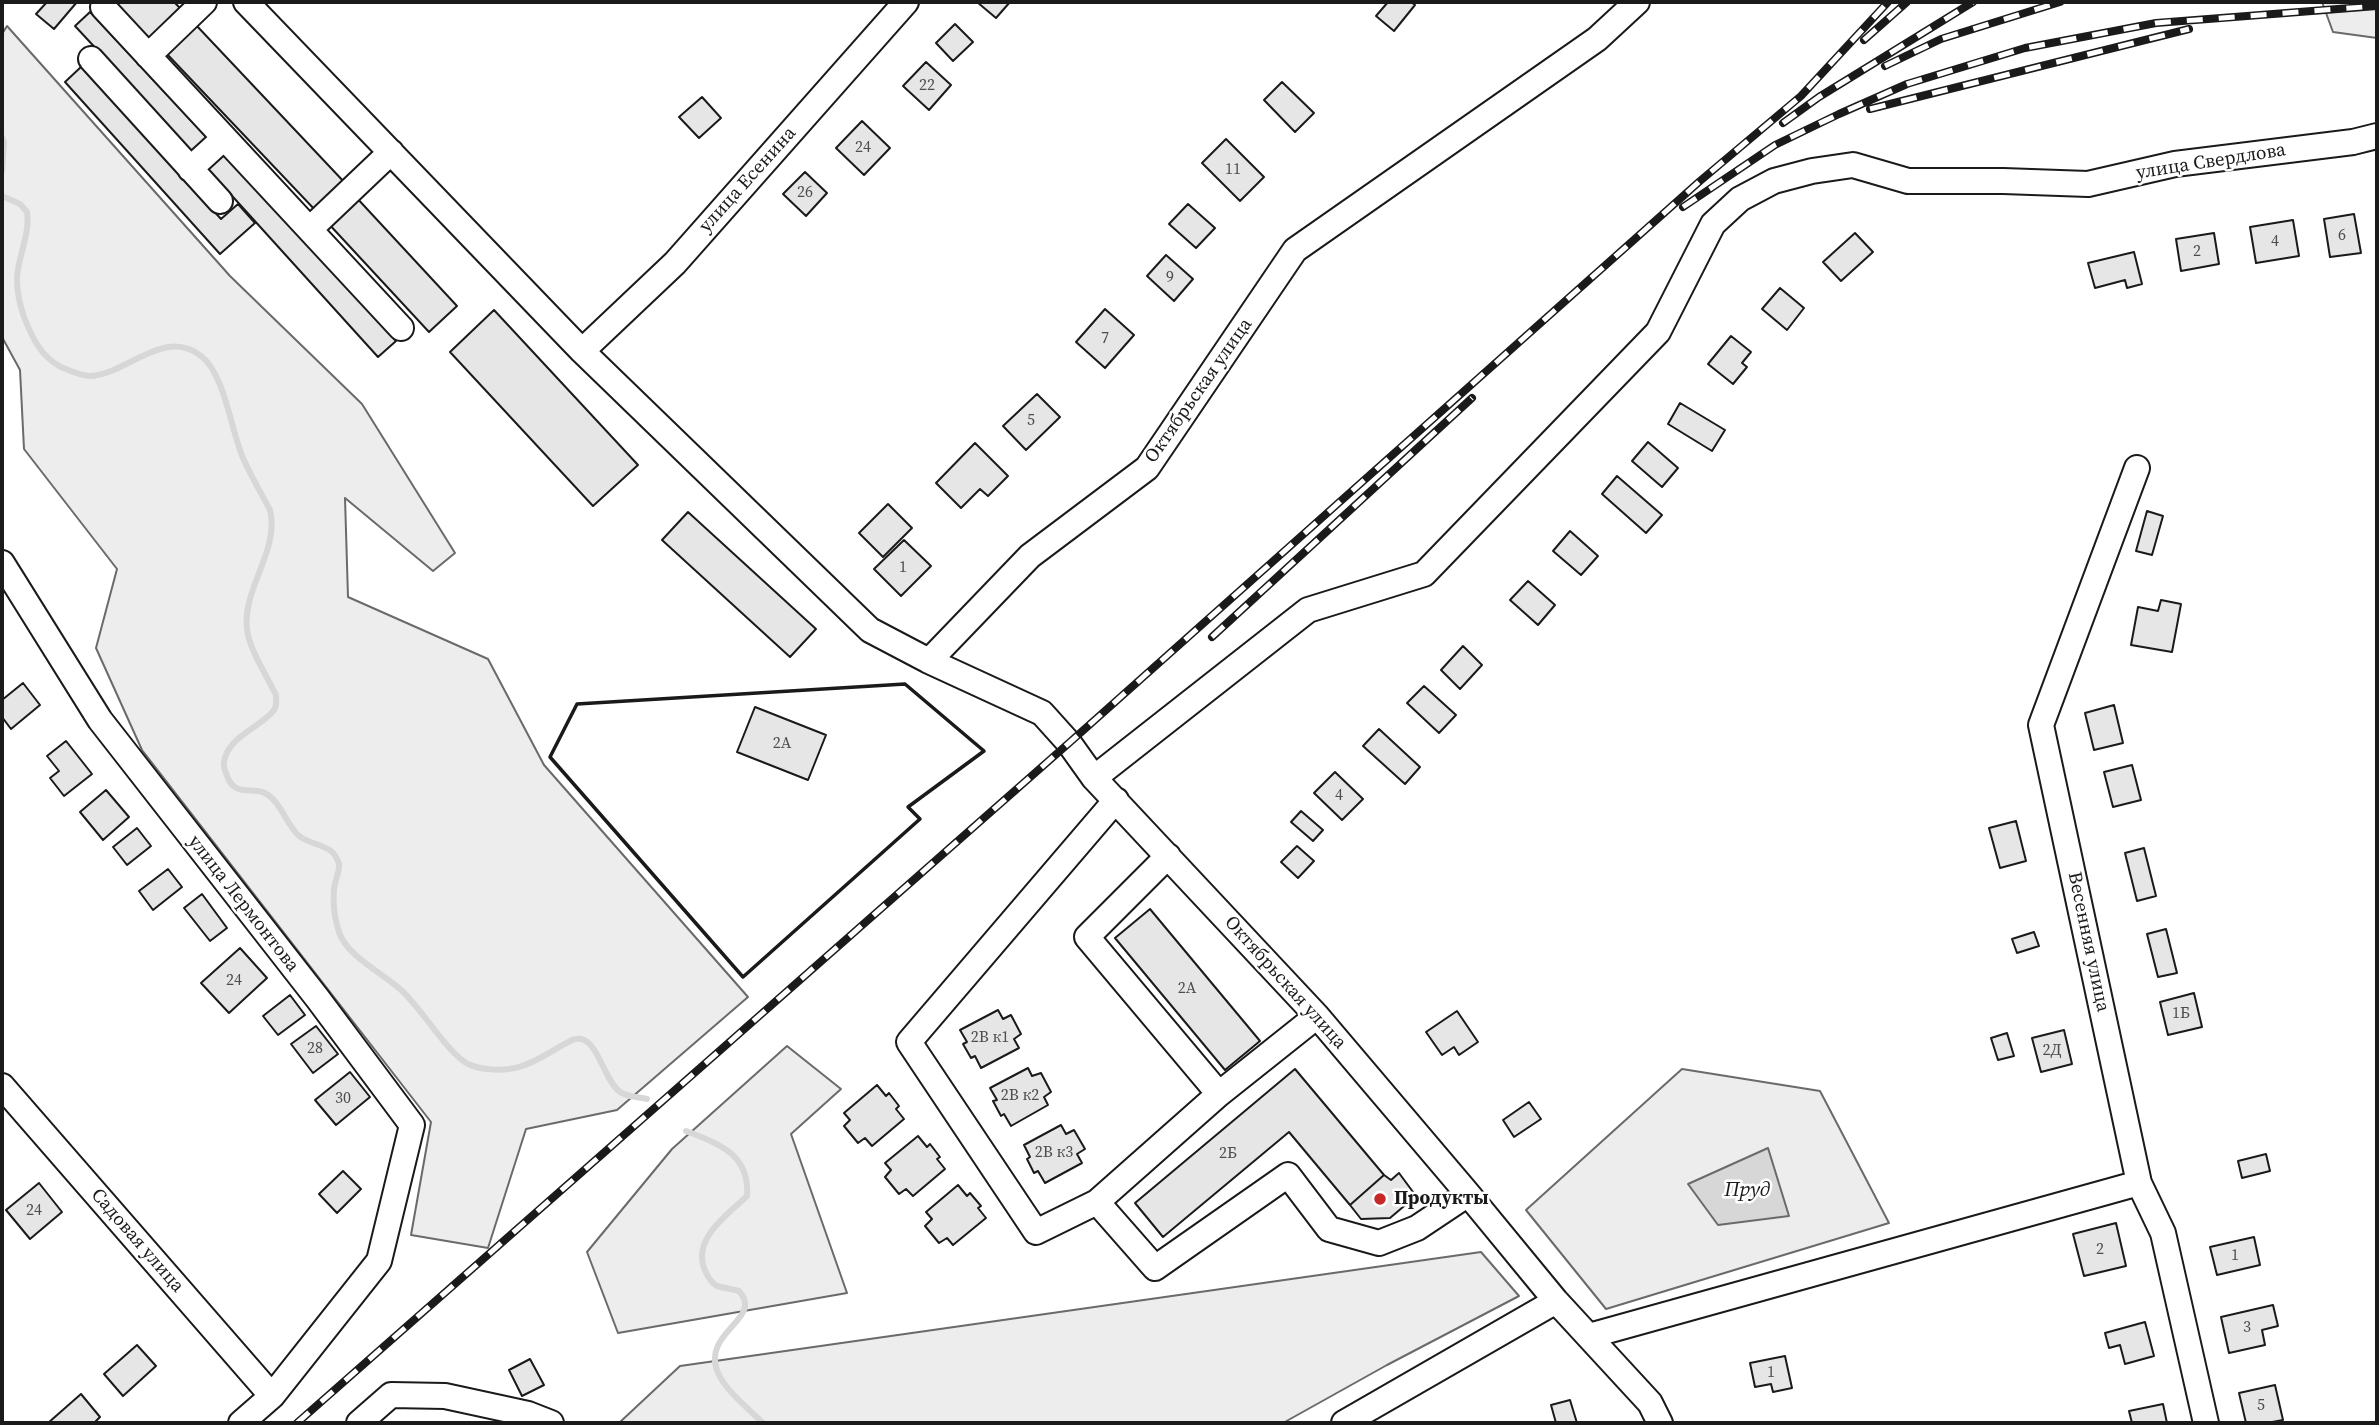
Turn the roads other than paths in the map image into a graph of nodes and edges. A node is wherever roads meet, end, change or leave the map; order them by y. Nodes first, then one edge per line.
1 (204, 2) edge
2 (246, 2) edge
3 (906, 2) edge
4 (1637, 2) edge
5 (103, 7) dead end
6 (148, 56) junction
7 (90, 60) dead end
8 (2377, 136) edge
9 (224, 138) junction
10 (391, 152) junction
11 (190, 169) junction
12 (220, 201) dead end
13 (310, 229) junction
14 (401, 328) dead end
15 (582, 351) junction
16 (2137, 468) dead end
17 (2, 563) edge
18 (929, 662) junction
19 (1094, 778) junction
20 (1116, 800) junction
21 (1168, 856) junction
22 (1317, 1016) junction
23 (2, 1086) edge
24 (1219, 1094) junction
25 (2139, 1183) junction
26 (1468, 1194) junction
27 (1097, 1202) junction
28 (1556, 1301) junction
29 (1588, 1336) junction
30 (272, 1396) junction
31 (241, 1423) edge
32 (359, 1423) edge
33 (551, 1423) edge
34 (1344, 1423) edge
35 (1660, 1423) edge
36 (2206, 1423) edge

1 - 6 street
2 - 10 street
3 - 15 street, улица Есенина
4 - 18 street, Октябрьская улица
5 - 6 street
6 - 9 street
7 - 11 street
8 - 19 street, улица Свердлова
9 - 11 street
9 - 13 street
10 - 13 street
10 - 15 street
11 - 12 street
13 - 14 street
15 - 18 street
16 - 25 street, Весенняя улица
17 - 30 street, улица Лермонтова
18 - 19 street, Октябрьская улица
19 - 20 street, Октябрьская улица
20 - 21 street, Октябрьская улица
20 - 27 street
21 - 22 street, Октябрьская улица
21 - 24 street
22 - 24 street
22 - 26 street, Октябрьская улица
23 - 30 street, Садовая улица
24 - 27 street
25 - 29 street
25 - 36 street, Весенняя улица
26 - 27 street
26 - 28 street, Октябрьская улица
28 - 29 street, Октябрьская улица
28 - 34 street
29 - 35 street, Октябрьская улица
30 - 31 street
32 - 33 street

